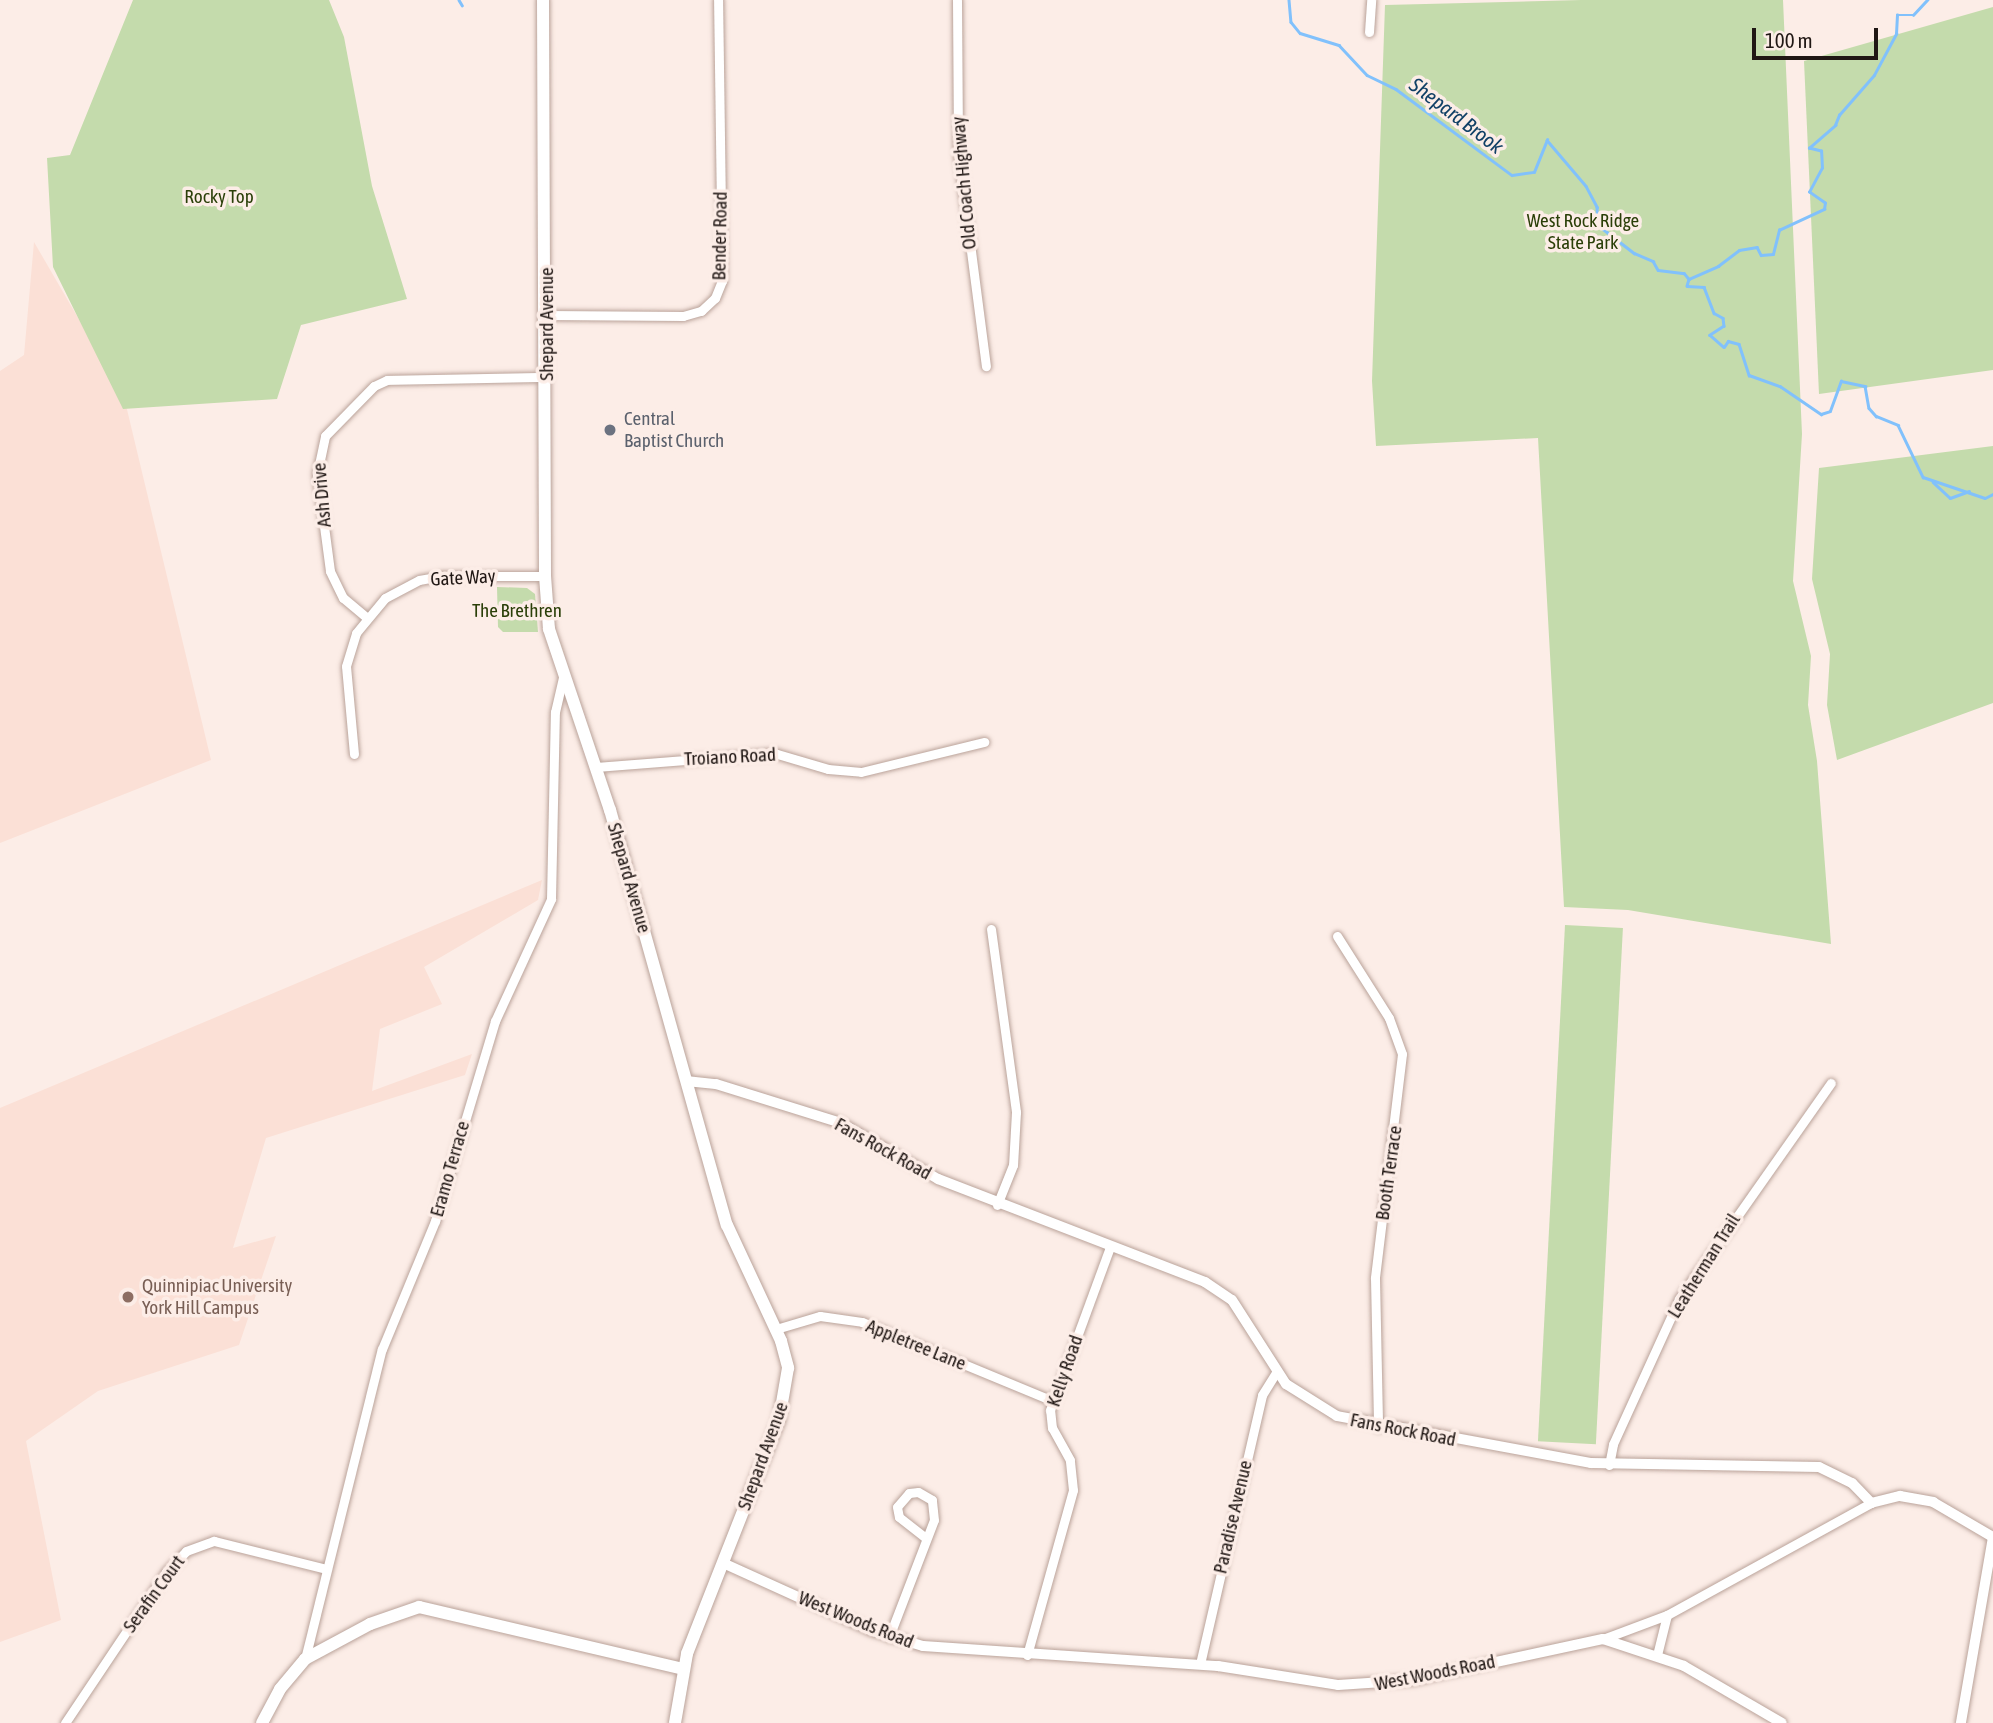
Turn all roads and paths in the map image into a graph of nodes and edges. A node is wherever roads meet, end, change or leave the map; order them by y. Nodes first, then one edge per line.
1 (543, 0) edge
2 (718, 0) edge
3 (957, 0) edge
4 (1371, 0) edge
5 (1369, 32) dead end
6 (547, 315) junction
7 (986, 366) dead end
8 (547, 377) junction
9 (545, 576) junction
10 (366, 617) junction
11 (563, 678) junction
12 (984, 742) dead end
13 (354, 754) dead end
14 (596, 767) junction
15 (991, 929) dead end
16 (1337, 936) dead end
17 (687, 1081) junction
18 (1830, 1083) dead end
19 (998, 1205) junction
20 (1110, 1247) junction
21 (776, 1329) junction
22 (1276, 1373) junction
23 (1053, 1401) junction
24 (1378, 1427) junction
25 (1609, 1465) junction
26 (1871, 1503) junction
27 (1993, 1537) edge
28 (926, 1538) junction
29 (723, 1563) junction
30 (326, 1569) junction
31 (1667, 1615) junction
32 (889, 1637) junction
33 (1603, 1639) junction
34 (1657, 1655) junction
35 (1027, 1656) junction
36 (305, 1659) junction
37 (1200, 1664) junction
38 (683, 1669) junction
39 (65, 1723) edge
40 (262, 1723) edge
41 (675, 1723) edge
42 (1782, 1723) edge
43 (1961, 1723) edge

1 - 6 main road, Shepard Avenue
2 - 6 street, Bender Road
3 - 7 street, Old Coach Highway
4 - 5 street
6 - 8 main road, Shepard Avenue
8 - 9 main road, Shepard Avenue
8 - 10 street, Ash Drive
9 - 10 street, Gate Way
9 - 11 main road, Shepard Avenue
10 - 13 street, Gate Way
11 - 14 main road, Shepard Avenue
11 - 30 street, Eramo Terrace
12 - 14 street, Troiano Road
14 - 17 main road, Shepard Avenue
15 - 19 street
16 - 24 street, Booth Terrace
17 - 19 street, Fans Rock Road
17 - 21 main road, Shepard Avenue
18 - 25 street, Leatherman Trail
19 - 20 street, Fans Rock Road
20 - 22 street, Fans Rock Road
20 - 23 street, Kelly Road
21 - 23 street, Appletree Lane
21 - 29 main road, Shepard Avenue
22 - 24 street, Fans Rock Road
22 - 37 street, Paradise Avenue
23 - 35 street, Kelly Road
24 - 25 street, Fans Rock Road
25 - 26 street, Fans Rock Road
26 - 27 street, West Woods Road
26 - 31 street, West Woods Road
27 - 43 street
28 - 28 street
28 - 32 street
29 - 32 street, West Woods Road
29 - 38 main road, Shepard Avenue
30 - 36 street, Eramo Terrace
30 - 39 street, Serafin Court
31 - 33 street, West Woods Road
31 - 34 street
32 - 35 street, West Woods Road
33 - 34 street
33 - 37 street, West Woods Road
34 - 42 street
35 - 37 street, West Woods Road
36 - 38 main road
36 - 40 main road
38 - 41 main road, Shepard Avenue

